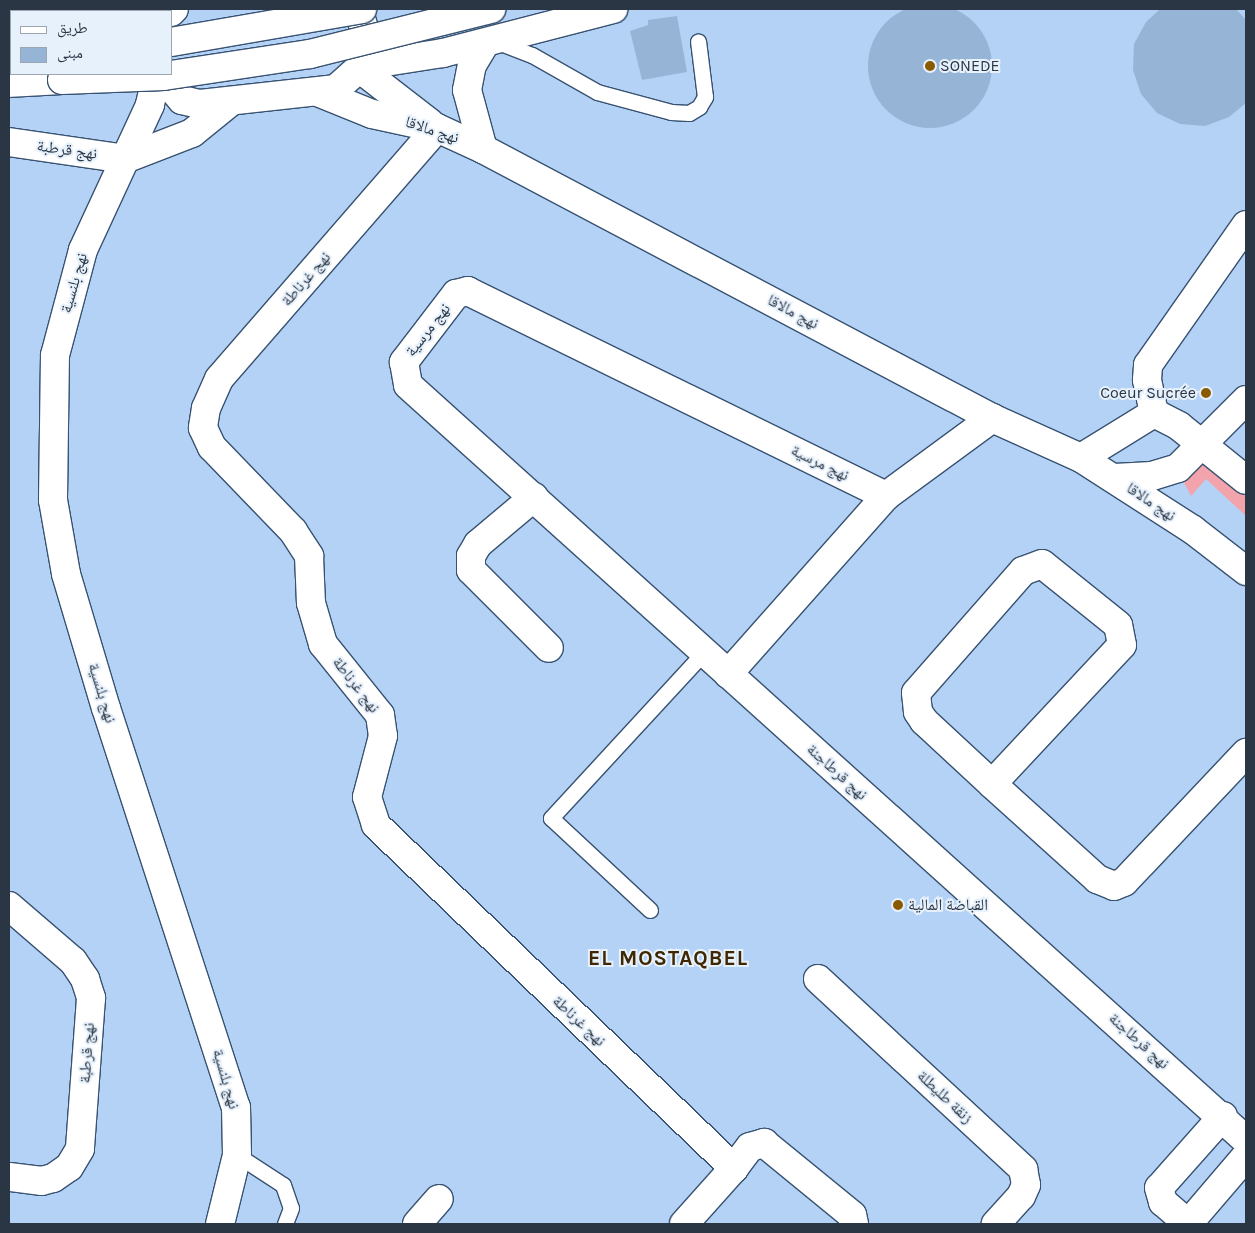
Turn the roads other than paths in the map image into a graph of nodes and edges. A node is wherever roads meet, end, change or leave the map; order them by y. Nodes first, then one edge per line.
1 (358, 9) edge
2 (362, 9) edge
3 (492, 9) edge
4 (613, 9) edge
5 (698, 41) dead end
6 (172, 42) edge
7 (488, 42) junction
8 (360, 67) junction
9 (158, 75) edge
10 (159, 75) edge
11 (171, 75) edge
12 (172, 75) edge
13 (9, 83) edge
14 (320, 93) junction
15 (229, 103) junction
16 (437, 128) junction
17 (9, 142) edge
18 (483, 149) junction
19 (125, 159) junction
20 (1246, 225) edge
21 (1246, 400) edge
22 (1154, 413) junction
23 (992, 418) junction
24 (1204, 445) junction
25 (1081, 458) junction
26 (1114, 478) junction
27 (1246, 480) edge
28 (886, 496) junction
29 (534, 497) junction
30 (1246, 571) edge
31 (548, 648) dead end
32 (705, 651) junction
33 (728, 674) junction
34 (1246, 753) edge
35 (992, 784) junction
36 (9, 906) edge
37 (650, 910) dead end
38 (818, 979) dead end
39 (1223, 1116) junction
40 (1246, 1140) edge
41 (237, 1155) junction
42 (1246, 1156) edge
43 (734, 1168) junction
44 (9, 1177) edge
45 (440, 1199) dead end
46 (220, 1224) edge
47 (285, 1224) edge
48 (417, 1224) edge
49 (684, 1224) edge
50 (854, 1224) edge
51 (996, 1224) edge

1 - 8 street
2 - 6 street, bridge
3 - 12 street, bridge
4 - 7 street
5 - 7 lane
7 - 8 street
7 - 18 street
8 - 14 street
8 - 16 street
9 - 19 street, نهج بلنسية
10 - 15 street
11 - 13 street, bridge
14 - 15 street
14 - 16 street, نهج مالاقا
15 - 19 street
16 - 18 street, نهج مالاقا
16 - 43 street, نهج غرناطة
17 - 19 street, نهج قرطبة
18 - 23 street, نهج مالاقا
19 - 41 street, نهج بلنسية
20 - 22 street
21 - 24 street
22 - 24 street
22 - 25 street
23 - 25 street, نهج مالاقا
23 - 28 street
24 - 26 street
24 - 27 street
25 - 26 street, نهج مالاقا
26 - 30 street, نهج مالاقا
28 - 29 street, نهج مرسية
28 - 33 street
29 - 31 street
29 - 32 street, نهج مرسية
32 - 33 street, نهج مرسية
32 - 37 lane
33 - 39 street, نهج قرطاجنة
34 - 35 street
35 - 35 street
36 - 44 street, نهج قرطبة
38 - 51 street, زنقة طليطلة
39 - 40 street, نهج قرطاجنة
39 - 42 street
41 - 46 street, نهج بلنسية
41 - 47 lane
43 - 49 street
43 - 50 street
45 - 48 street

